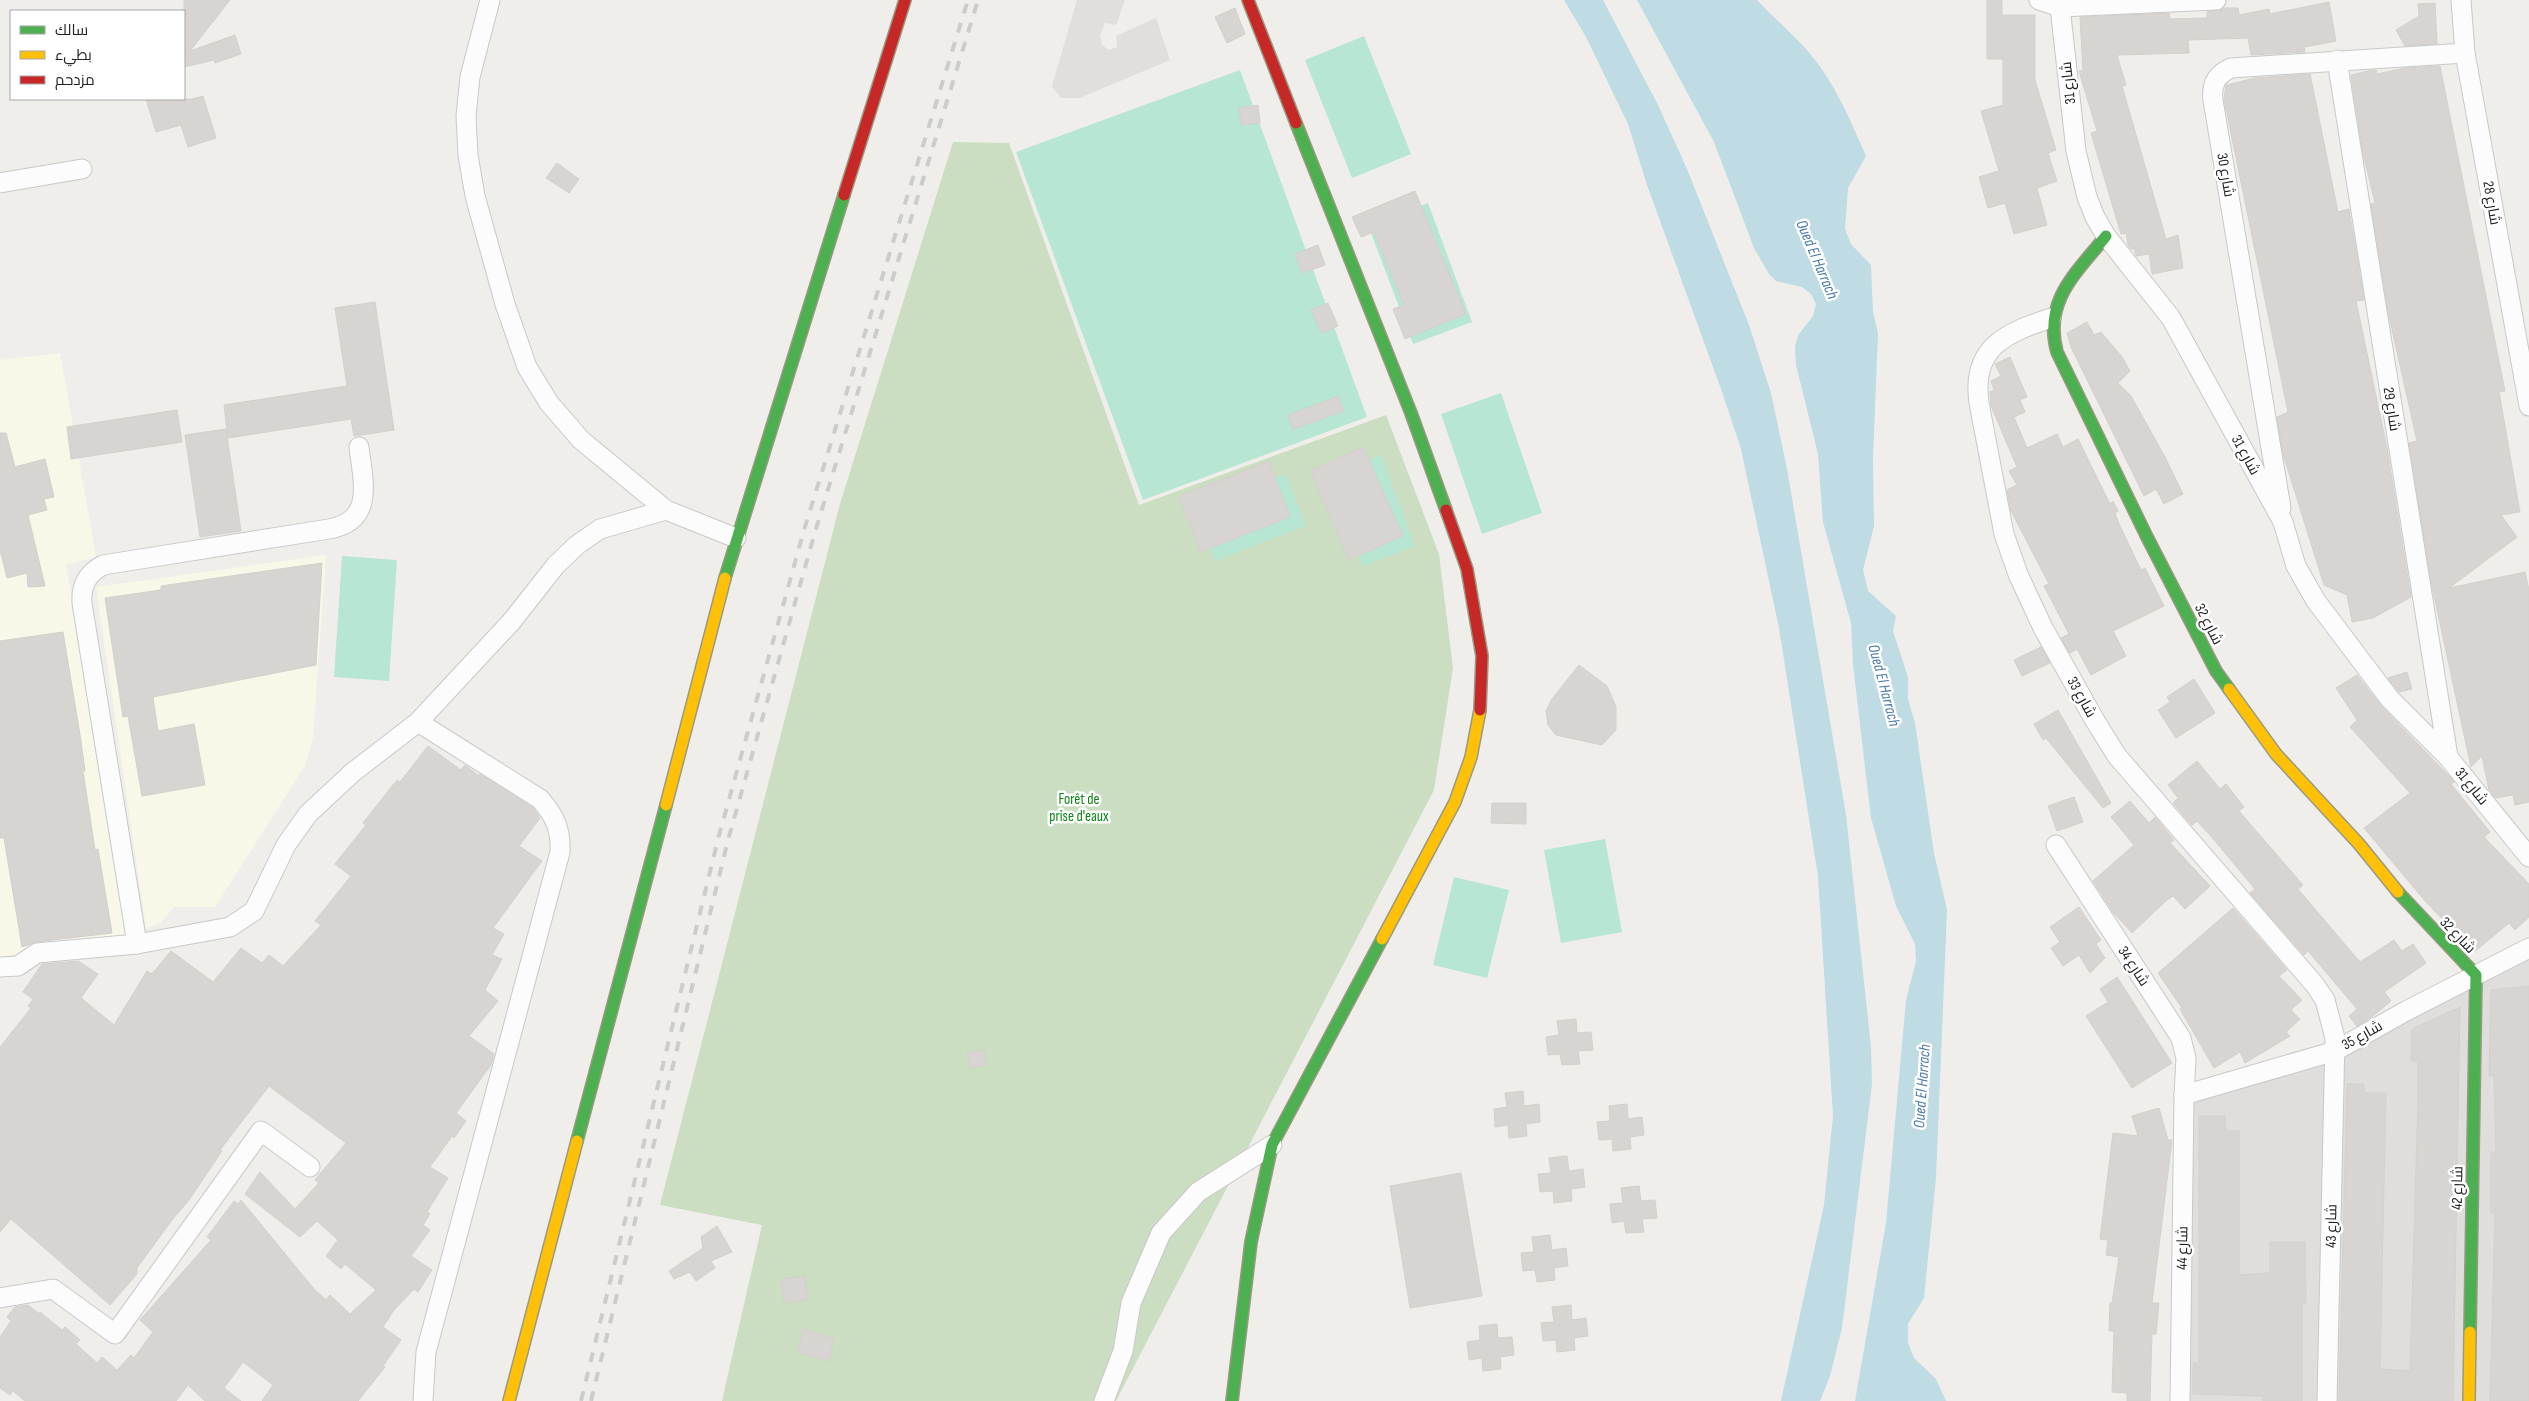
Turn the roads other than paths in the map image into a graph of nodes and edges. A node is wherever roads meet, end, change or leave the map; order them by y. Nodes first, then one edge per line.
1 (490, 0) edge
2 (905, 0) edge
3 (1248, 0) edge
4 (2039, 0) edge
5 (2216, 0) edge
6 (2461, 0) edge
7 (2173, 1) edge
8 (2060, 7) junction
9 (2465, 53) junction
10 (2337, 60) junction
11 (82, 169) dead end
12 (0, 183) edge
13 (2106, 236) junction
14 (2051, 318) junction
15 (2529, 406) edge
16 (359, 447) dead end
17 (666, 510) junction
18 (2283, 522) junction
19 (736, 538) junction
20 (418, 722) junction
21 (2448, 757) junction
22 (2056, 845) dead end
23 (2529, 857) edge
24 (136, 944) junction
25 (2529, 948) edge
26 (0, 967) edge
27 (2476, 975) junction
28 (2334, 1051) junction
29 (2184, 1095) junction
30 (1272, 1145) junction
31 (310, 1167) dead end
32 (0, 1298) edge
33 (423, 1401) edge
34 (509, 1401) edge
35 (1104, 1401) edge
36 (1232, 1401) edge
37 (2180, 1401) edge
38 (2326, 1401) edge
39 (2469, 1401) edge

1 - 17 street
2 - 19 street
3 - 30 street
4 - 8 street
5 - 7 street
6 - 9 street, شارع 28
7 - 8 street
8 - 13 street, شارع 31
9 - 10 street, شارع 30
9 - 15 street, شارع 28
10 - 18 street, شارع 30
10 - 21 street, شارع 29
11 - 12 street
13 - 14 street, شارع 32
13 - 18 street, شارع 31
14 - 27 street, شارع 32
14 - 28 street, شارع 33
16 - 24 street
17 - 19 street
17 - 20 street
18 - 21 street, شارع 31
19 - 34 street
20 - 24 street
20 - 33 street
21 - 23 street, شارع 31
22 - 29 street, شارع 34
24 - 26 street
25 - 27 street, شارع 35
27 - 28 street, شارع 35
27 - 39 street, شارع 42
28 - 29 street, شارع 35
28 - 38 street, شارع 43
29 - 37 street, شارع 44
30 - 35 street
30 - 36 street
31 - 32 street

